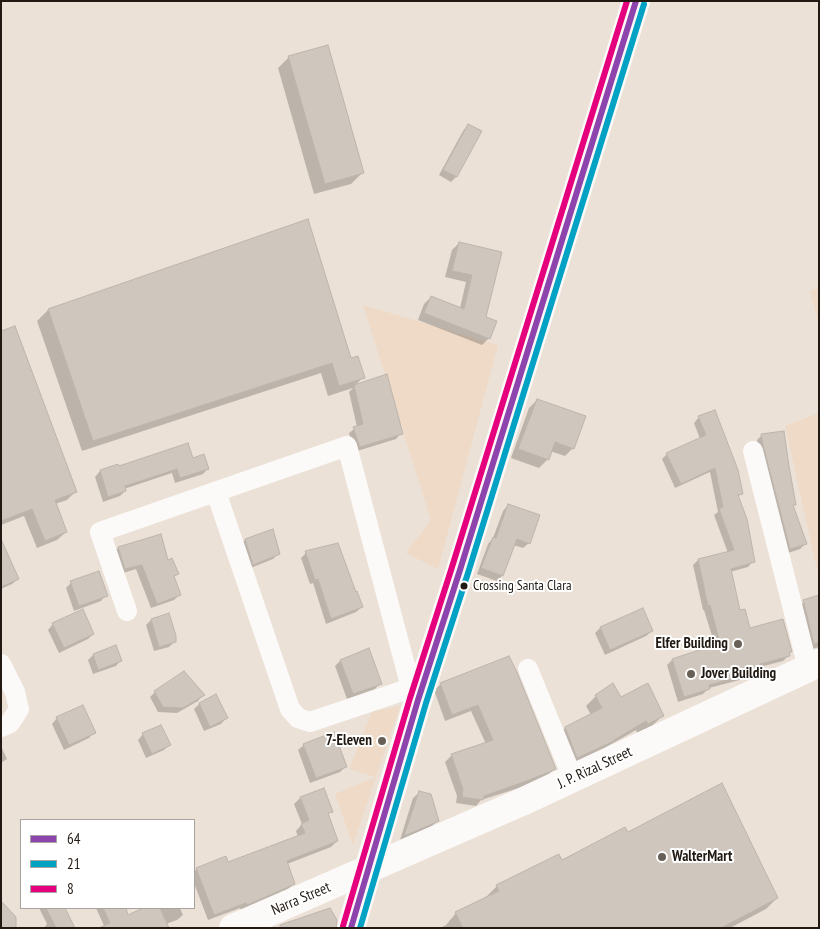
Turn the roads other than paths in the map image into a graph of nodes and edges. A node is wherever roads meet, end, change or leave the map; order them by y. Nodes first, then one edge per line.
1 (636, 1) edge
2 (753, 451) dead end
3 (216, 492) junction
4 (127, 611) dead end
5 (1, 664) edge
6 (813, 666) edge
7 (528, 669) dead end
8 (414, 694) junction
9 (1, 727) edge
10 (573, 779) junction
11 (369, 870) junction
12 (233, 928) edge
13 (351, 928) edge

1 - 8 main road
2 - 6 street
3 - 4 street
3 - 8 street
3 - 8 street
5 - 9 street
6 - 10 main road, J. P. Rizal Street
7 - 10 street
8 - 11 main road
10 - 11 main road, J. P. Rizal Street
11 - 12 main road, Narra Street
11 - 13 main road

